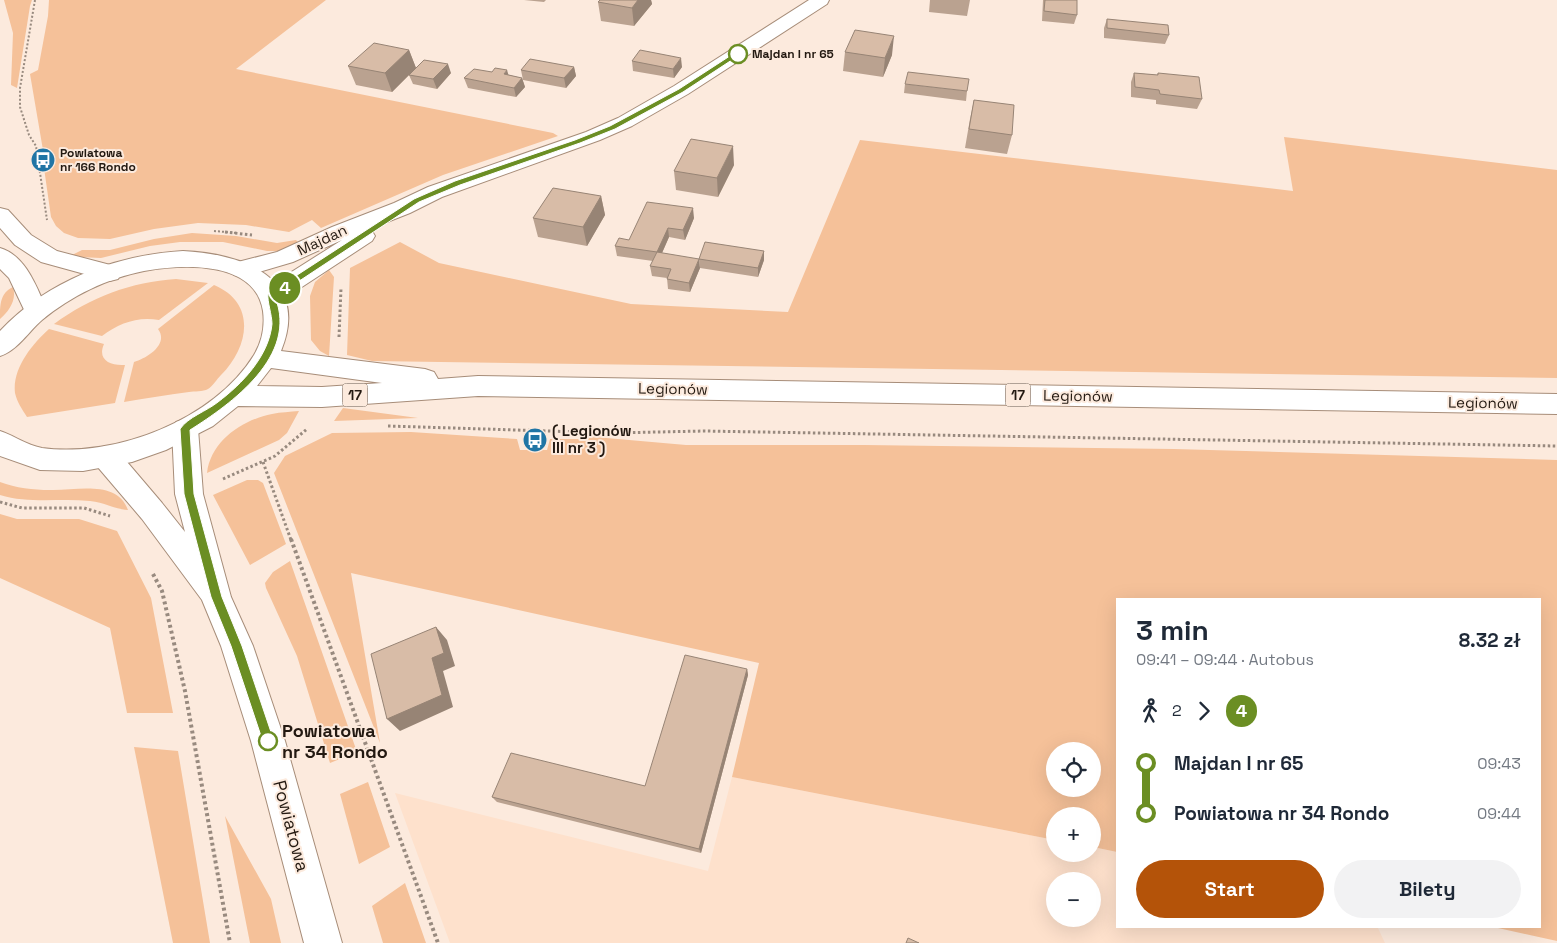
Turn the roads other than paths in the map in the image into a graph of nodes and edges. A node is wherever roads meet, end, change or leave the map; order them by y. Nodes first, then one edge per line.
1 (821, 0) edge
2 (402, 208) junction
3 (0, 215) edge
4 (0, 256) edge
5 (242, 269) junction
6 (110, 273) junction
7 (271, 296) junction
8 (36, 312) junction
9 (0, 347) edge
10 (265, 358) junction
11 (478, 386) junction
12 (232, 396) junction
13 (1557, 404) edge
14 (185, 429) junction
15 (0, 442) edge
16 (106, 457) junction
17 (216, 597) junction
18 (322, 943) edge

1 - 2 main road, Majdan
2 - 5 main road, Majdan
2 - 7 main road, Majdan
3 - 6 main road
4 - 8 main road
5 - 6 main road
5 - 7 main road
6 - 8 main road
7 - 10 main road
8 - 9 main road
10 - 11 main road, Legionów / 17
10 - 12 main road
11 - 12 main road, Legionów / 17
11 - 13 main road, Legionów / 17
12 - 14 main road
14 - 16 main road
14 - 17 main road, Powiatowa
15 - 16 main road
16 - 17 main road, Powiatowa
17 - 18 main road, Powiatowa

